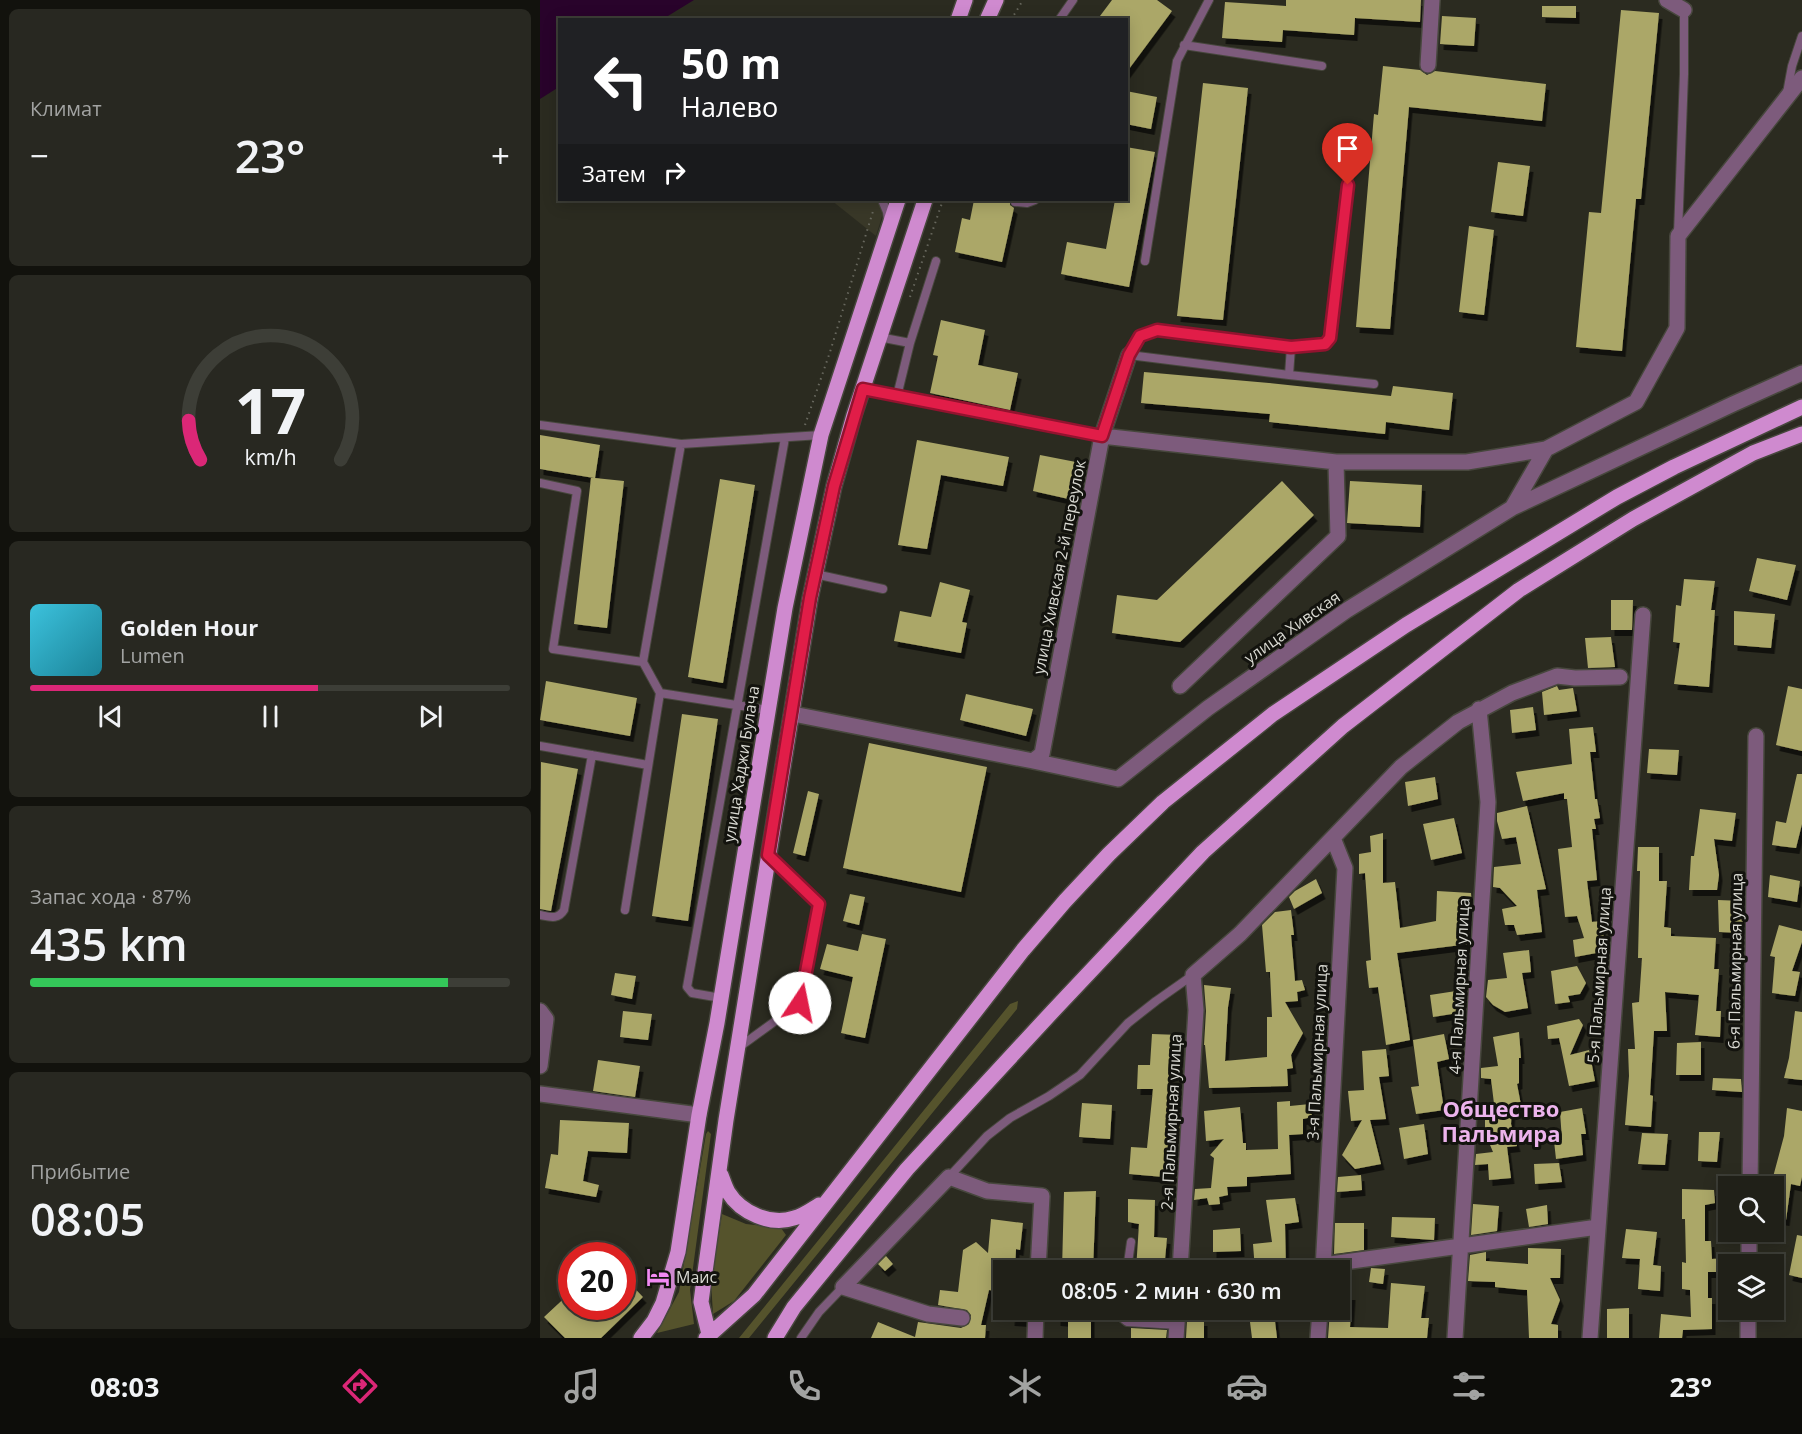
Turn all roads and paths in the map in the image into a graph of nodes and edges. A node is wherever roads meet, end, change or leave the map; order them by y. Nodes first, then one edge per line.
1 (965, 0) edge
2 (996, 0) edge
3 (1023, 0) edge
4 (1073, 0) edge
5 (1209, 0) edge
6 (1432, 0) edge
7 (1667, 0) edge
8 (1684, 10) joint
9 (959, 18) edge
10 (990, 18) edge
11 (1012, 18) edge
12 (1060, 18) edge
13 (1802, 36) edge
14 (1184, 45) junction
15 (1428, 65) dead end
16 (1322, 66) dead end
17 (1802, 78) edge
18 (1786, 99) junction
19 (1353, 141) dead end
20 (876, 201) edge
21 (882, 201) edge
22 (898, 201) edge
23 (925, 201) edge
24 (1032, 201) edge
25 (1015, 202) dead end
26 (889, 228) junction
27 (1678, 236) junction
28 (936, 261) dead end
29 (1144, 261) dead end
30 (879, 337) junction
31 (909, 343) junction
32 (1291, 347) junction
33 (1129, 355) junction
34 (1802, 373) edge
35 (1290, 375) junction
36 (1374, 384) dead end
37 (863, 389) junction
38 (897, 396) junction
39 (1802, 407) edge
40 (540, 424) edge
41 (1802, 434) edge
42 (821, 435) junction
43 (1102, 436) junction
44 (801, 437) junction
45 (785, 438) junction
46 (681, 444) junction
47 (1546, 450) junction
48 (1336, 462) junction
49 (540, 483) edge
50 (1512, 508) junction
51 (815, 574) junction
52 (883, 589) dead end
53 (1643, 615) dead end
54 (643, 662) junction
55 (1620, 677) dead end
56 (1180, 686) dead end
57 (660, 693) junction
58 (736, 705) junction
59 (1479, 709) junction
60 (768, 710) junction
61 (793, 714) junction
62 (1756, 736) dead end
63 (540, 746) edge
64 (592, 755) junction
65 (1037, 758) junction
66 (648, 765) junction
67 (1333, 838) junction
68 (768, 855) junction
69 (625, 910) dead end
70 (540, 915) edge
71 (1193, 975) junction
72 (721, 998) junction
73 (543, 1015) edge
74 (737, 1048) junction
75 (540, 1066) edge
76 (540, 1094) edge
77 (699, 1115) junction
78 (726, 1120) junction
79 (720, 1172) junction
80 (1750, 1176) edge
81 (949, 1177) junction
82 (829, 1198) junction
83 (1598, 1227) junction
84 (1131, 1242) dead end
85 (1461, 1245) junction
86 (1039, 1260) edge
87 (1128, 1260) edge
88 (1181, 1260) edge
89 (1323, 1260) edge
90 (1350, 1264) edge
91 (843, 1287) junction
92 (962, 1318) dead end
93 (1036, 1320) edge
94 (1124, 1320) edge
95 (1319, 1320) edge
96 (1748, 1320) edge
97 (1177, 1332) edge
98 (709, 1337) edge
99 (641, 1338) edge
100 (775, 1338) edge
101 (801, 1338) edge
102 (1035, 1338) edge
103 (1318, 1338) edge
104 (1455, 1338) edge
105 (1590, 1338) edge
106 (1748, 1338) edge

1 - 9 main road
2 - 10 main road
3 - 11 path
4 - 12 lane
5 - 14 lane
6 - 15 street
7 - 8 street
8 - 27 lane
13 - 18 lane
14 - 16 lane
14 - 29 lane
17 - 18 street
18 - 27 street
19 - 32 lane
20 - 44 path
21 - 26 lane
22 - 26 main road, улица Хаджи Булача
23 - 30 main road
24 - 25 lane
26 - 42 main road, улица Хаджи Булача
27 - 47 street
28 - 31 lane
30 - 31 lane
30 - 37 main road
31 - 38 lane
32 - 33 lane
32 - 35 lane
33 - 35 lane
33 - 43 street, улица Хивская 2-й переулок
34 - 50 street
35 - 36 lane
37 - 38 lane
37 - 51 main road
38 - 43 lane
39 - 82 main road
40 - 46 lane
41 - 100 main road
42 - 44 lane
42 - 60 main road, улица Хаджи Булача
43 - 48 street
43 - 65 street, улица Хивская 2-й переулок
44 - 45 lane
45 - 46 lane
45 - 58 lane
46 - 54 lane
47 - 48 street
47 - 50 street, улица Хивская
48 - 56 street
49 - 54 lane
50 - 65 street, улица Хивская
51 - 52 lane
51 - 61 main road
53 - 83 street, 5-я Пальмирная улица
54 - 57 lane
55 - 59 street
57 - 58 lane
57 - 66 lane
58 - 60 lane
58 - 72 lane
59 - 67 street
59 - 85 street, 4-я Пальмирная улица
60 - 61 main road
60 - 72 main road, улица Хаджи Булача
61 - 65 street, улица Хивская
61 - 68 main road
62 - 80 street, 6-я Пальмирная улица
63 - 64 lane
64 - 66 lane
64 - 70 lane
66 - 69 lane
67 - 71 street
67 - 89 street, 3-я Пальмирная улица
68 - 74 main road
68 - 74 lane
71 - 81 lane
71 - 88 street, 2-я Пальмирная улица
72 - 77 main road, улица Хаджи Булача
73 - 75 street
74 - 78 main road
76 - 77 street
77 - 78 main road
77 - 99 main road, улица Хаджи Булача
78 - 79 main road
79 - 82 main road
79 - 98 main road
81 - 86 street
81 - 91 street
82 - 98 main road
83 - 85 street
83 - 105 street, 5-я Пальмирная улица
84 - 87 lane
85 - 90 street
85 - 104 street, 4-я Пальмирная улица
91 - 92 street
91 - 101 lane
93 - 102 street
94 - 97 lane
95 - 103 street
96 - 106 street

